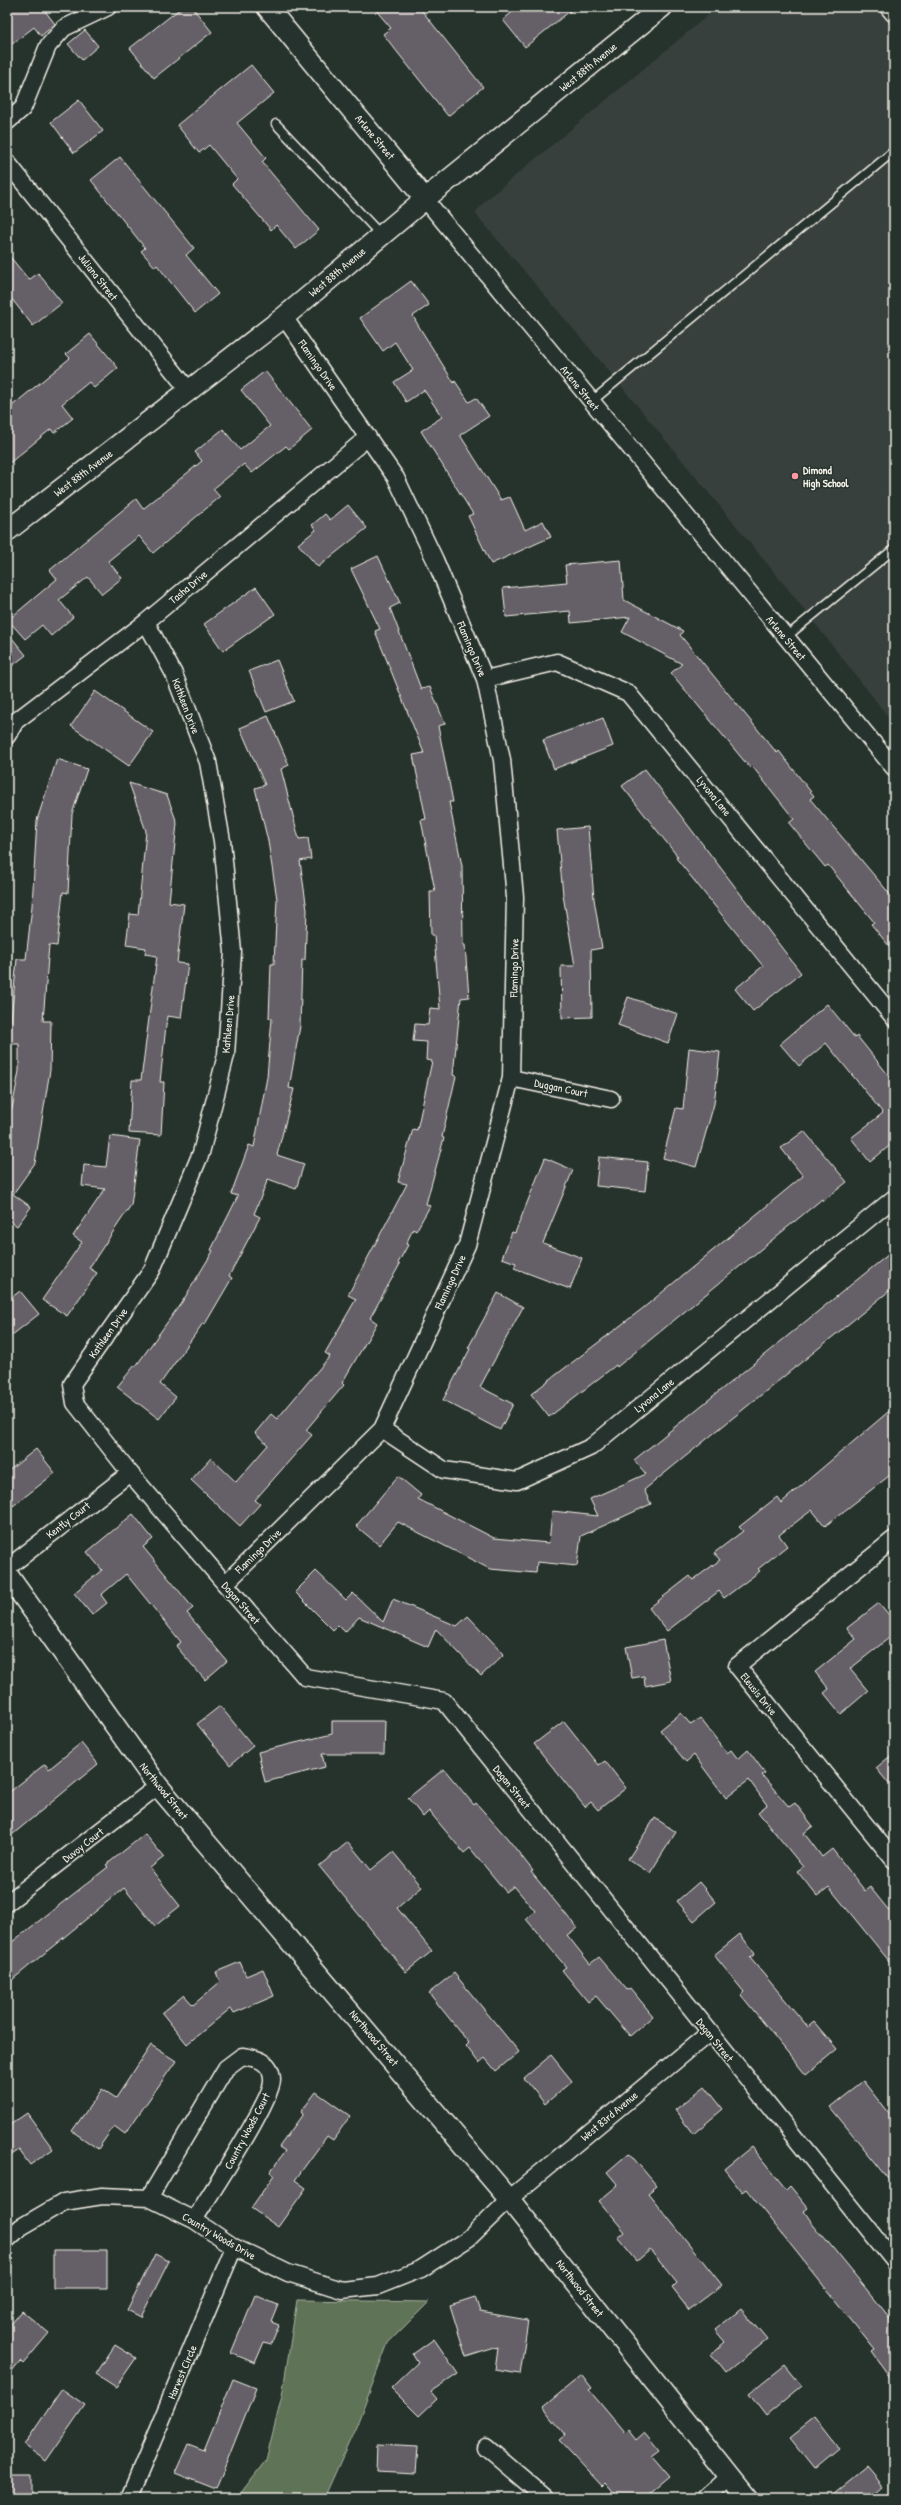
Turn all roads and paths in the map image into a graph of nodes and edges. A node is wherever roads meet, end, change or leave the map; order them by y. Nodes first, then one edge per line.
1 (108, 7) edge
2 (267, 7) edge
3 (888, 7) edge
4 (652, 10) edge
5 (894, 14) edge
6 (7, 122) edge
7 (276, 124) dead end
8 (894, 151) edge
9 (7, 162) edge
10 (425, 199) junction
11 (381, 234) junction
12 (284, 317) junction
13 (190, 392) junction
14 (591, 402) junction
15 (368, 437) junction
16 (7, 531) edge
17 (894, 550) edge
18 (146, 622) junction
19 (786, 638) junction
20 (485, 679) junction
21 (7, 736) edge
22 (894, 768) edge
23 (894, 1018) edge
24 (511, 1078) junction
25 (612, 1099) dead end
26 (894, 1198) edge
27 (75, 1403) joint
28 (382, 1429) junction
29 (130, 1472) junction
30 (894, 1539) edge
31 (7, 1568) edge
32 (7, 1574) edge
33 (225, 1584) junction
34 (158, 1786) junction
35 (894, 1860) edge
36 (7, 1903) edge
37 (709, 2033) junction
38 (149, 2198) junction
39 (509, 2199) junction
40 (194, 2220) junction
41 (7, 2240) edge
42 (234, 2247) junction
43 (894, 2261) edge
44 (486, 2447) dead end
45 (729, 2477) junction
46 (129, 2498) edge
47 (546, 2498) edge
48 (706, 2498) edge
49 (747, 2498) edge

1 - 6 street
2 - 10 street, Arlene Street
3 - 5 street
4 - 10 street, West 88th Avenue
7 - 11 lane
8 - 14 lane
9 - 13 street, Juliana Street
10 - 11 street, West 88th Avenue
10 - 14 street, Arlene Street
11 - 12 street, West 88th Avenue
12 - 13 street, West 88th Avenue
12 - 15 street, Flamingo Drive
13 - 16 street, West 88th Avenue
14 - 19 street, Arlene Street
15 - 18 street, Tasha Drive
15 - 20 street, Flamingo Drive
17 - 19 lane
18 - 21 street, Tasha Drive
18 - 27 street, Kathleen Drive
19 - 22 street, Arlene Street
20 - 23 street, Lyvona Lane
20 - 24 street, Flamingo Drive
24 - 25 street, Duggan Court
24 - 28 street, Flamingo Drive
26 - 28 street, Lyvona Lane
27 - 29 street, Dagan Street
28 - 33 street, Flamingo Drive
29 - 31 street, Kently Court
29 - 33 street, Dagan Street
30 - 35 street, Eleusis Drive
32 - 34 street, Northwood Street
33 - 37 street, Dagan Street
34 - 36 street, Duvoy Court
34 - 39 street, Northwood Street
37 - 39 street, West 83rd Avenue
37 - 43 street, Dagan Street
38 - 40 street, Country Woods Drive
38 - 40 street, Country Woods Court
38 - 41 street, Country Woods Drive
39 - 42 street, Country Woods Drive
39 - 45 street, Northwood Street
40 - 42 street, Country Woods Drive
42 - 46 street, Harvest Circle
44 - 47 street
45 - 48 street
45 - 49 street, Northwood Street

